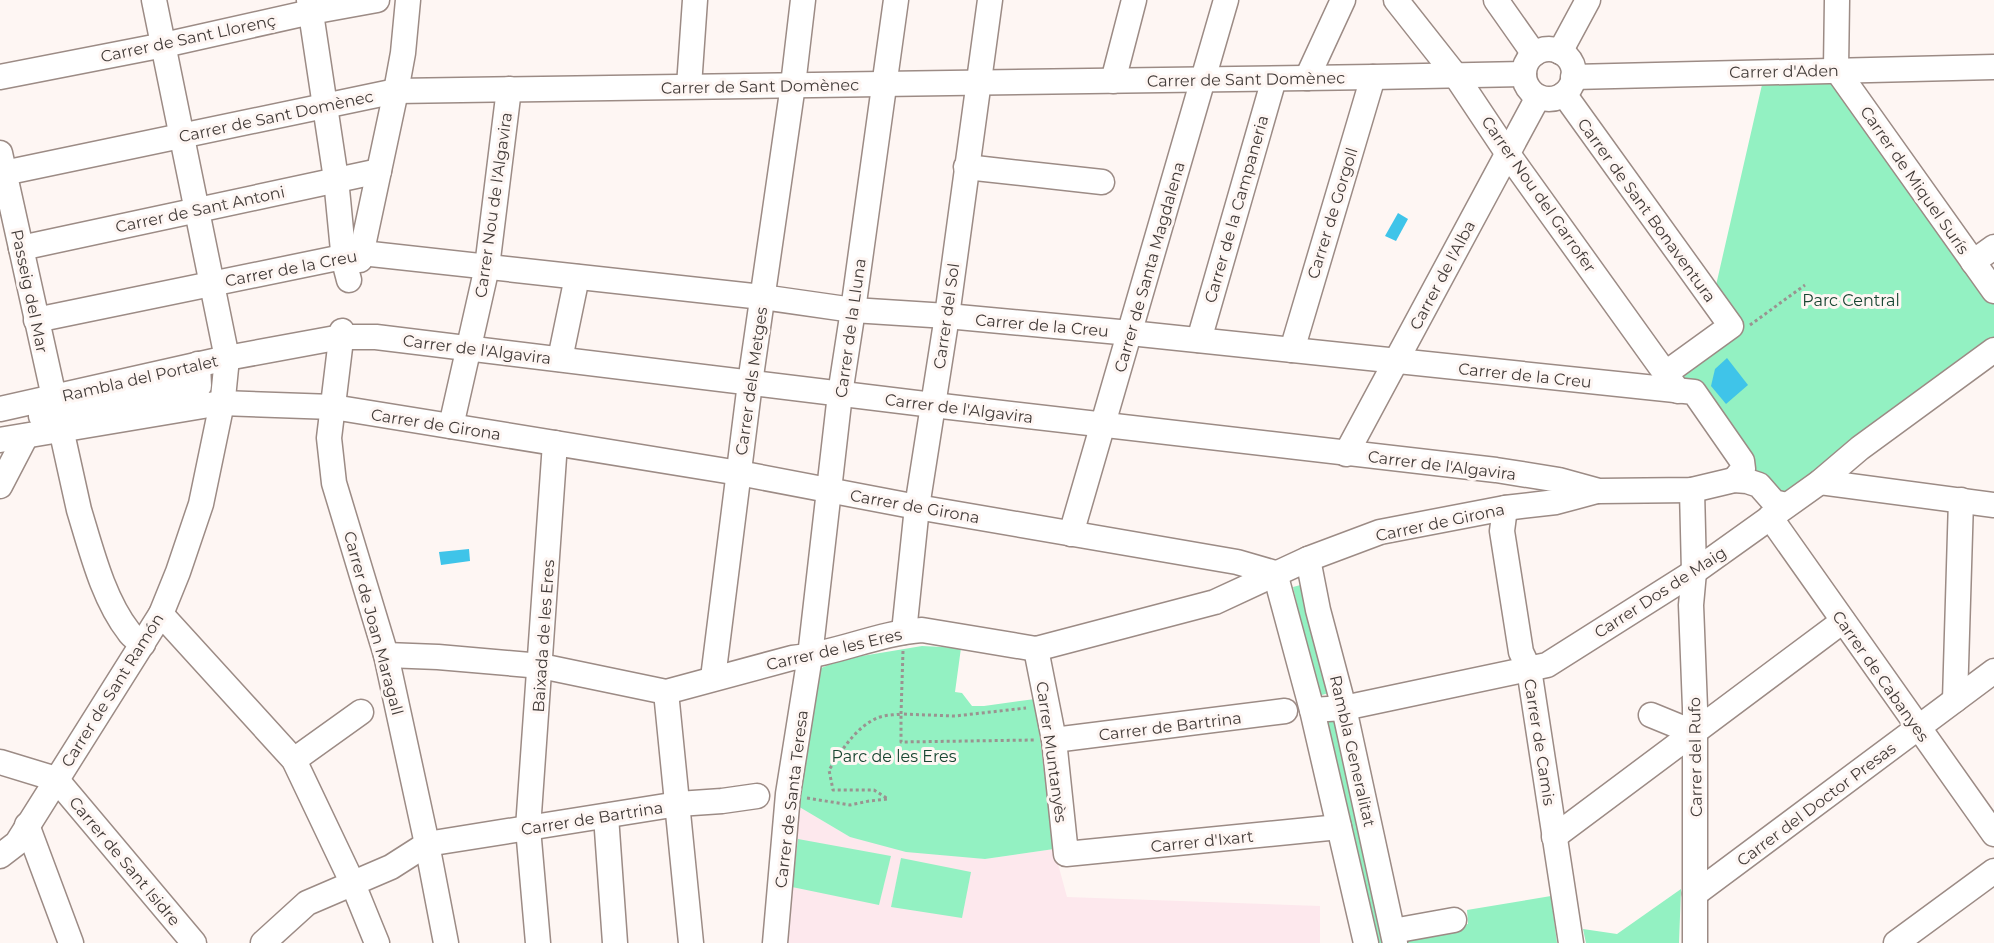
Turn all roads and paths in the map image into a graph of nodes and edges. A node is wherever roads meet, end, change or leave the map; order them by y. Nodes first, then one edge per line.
1 (154, 0) edge
2 (377, 0) edge
3 (408, 0) edge
4 (695, 0) edge
5 (803, 0) edge
6 (896, 0) edge
7 (990, 0) edge
8 (1134, 0) edge
9 (1226, 0) edge
10 (1343, 0) edge
11 (1396, 0) edge
12 (1496, 0) edge
13 (1588, 0) edge
14 (1837, 0) edge
15 (310, 6) edge
16 (164, 45) junction
17 (1560, 52) junction
18 (1529, 64) junction
19 (1994, 67) edge
20 (1836, 69) junction
21 (1456, 76) junction
22 (0, 77) edge
23 (1373, 77) junction
24 (1306, 78) junction
25 (1274, 79) junction
26 (1203, 80) junction
27 (1113, 81) junction
28 (977, 83) junction
29 (884, 84) junction
30 (792, 85) junction
31 (1568, 85) junction
32 (689, 86) junction
33 (509, 89) junction
34 (396, 91) junction
35 (1538, 97) junction
36 (326, 106) junction
37 (182, 136) junction
38 (1508, 154) junction
39 (2, 163) edge
40 (966, 167) junction
41 (379, 171) junction
42 (336, 179) junction
43 (1102, 182) dead end
44 (197, 209) junction
45 (1994, 246) edge
46 (21, 248) junction
47 (352, 262) junction
48 (1973, 262) junction
49 (487, 267) junction
50 (577, 277) junction
51 (212, 284) junction
52 (1805, 285) dead end
53 (1994, 291) edge
54 (762, 297) junction
55 (854, 310) junction
56 (947, 316) junction
57 (36, 320) junction
58 (1731, 326) junction
59 (1130, 333) junction
60 (341, 334) junction
61 (1199, 340) junction
62 (469, 348) junction
63 (1292, 350) junction
64 (1994, 350) edge
65 (227, 358) junction
66 (560, 359) junction
67 (1396, 361) junction
68 (750, 383) junction
69 (1680, 385) junction
70 (205, 390) junction
71 (840, 394) junction
72 (933, 405) junction
73 (333, 407) junction
74 (0, 409) edge
75 (57, 414) junction
76 (0, 424) edge
77 (1104, 425) junction
78 (451, 426) junction
79 (26, 436) junction
80 (0, 440) edge
81 (555, 443) junction
82 (1346, 454) junction
83 (739, 473) junction
84 (1734, 480) junction
85 (1820, 482) junction
86 (0, 486) edge
87 (1692, 490) junction
88 (830, 491) junction
89 (1599, 491) junction
90 (1961, 500) junction
91 (1994, 505) edge
92 (1775, 506) junction
93 (917, 507) junction
94 (1505, 508) junction
95 (1071, 534) junction
96 (1308, 559) junction
97 (1694, 572) junction
98 (1275, 573) junction
99 (1664, 591) junction
100 (1691, 605) junction
101 (161, 614) junction
102 (1844, 621) junction
103 (904, 632) junction
104 (143, 644) junction
105 (1036, 649) junction
106 (386, 655) junction
107 (810, 656) junction
108 (541, 666) junction
109 (901, 669) dead end
110 (1529, 669) junction
111 (1994, 671) edge
112 (713, 678) junction
113 (666, 692) junction
114 (1955, 700) junction
115 (1047, 704) junction
116 (1344, 708) junction
117 (1312, 710) junction
118 (1285, 711) dead end
119 (361, 712) dead end
120 (901, 714) junction
121 (1652, 715) dead end
122 (1918, 728) junction
123 (1695, 733) junction
124 (1054, 740) junction
125 (294, 760) junction
126 (0, 762) edge
127 (56, 779) junction
128 (789, 794) junction
129 (757, 796) dead end
130 (678, 804) junction
131 (606, 816) junction
132 (27, 825) junction
133 (1339, 827) junction
134 (528, 828) junction
135 (1994, 834) edge
136 (1554, 837) junction
137 (427, 844) junction
138 (1065, 854) joint
139 (0, 856) edge
140 (1994, 871) edge
141 (353, 884) junction
142 (1695, 894) junction
143 (1454, 920) dead end
144 (1394, 937) edge
145 (71, 943) edge
146 (194, 943) edge
147 (263, 943) edge
148 (377, 943) edge
149 (446, 943) edge
150 (538, 943) edge
151 (615, 943) edge
152 (691, 943) edge
153 (776, 943) edge
154 (1366, 943) edge
155 (1571, 943) edge
156 (1695, 943) edge
157 (1896, 943) edge

1 - 16 street
2 - 15 street, Carrer de Sant Llorenç
3 - 34 street
4 - 32 street
5 - 30 street, Carrer dels Metges
6 - 29 street, Carrer de la Lluna
7 - 28 street, Carrer del Sol
8 - 27 street
9 - 26 street, Carrer de Santa Magdalena
10 - 24 street
11 - 21 street, Carrer Nou del Garrofer
12 - 18 street
13 - 17 street
14 - 20 street
15 - 16 street, Carrer de Sant Llorenç
15 - 36 street
16 - 22 street, Carrer de Sant Llorenç
16 - 37 street
17 - 18 street
17 - 31 street
18 - 21 street, Carrer de Sant Domènec
18 - 35 street
19 - 20 street, Carrer d'Aden
20 - 31 street, Carrer d'Aden
20 - 48 street, Carrer de Miquel Surís
21 - 23 street, Carrer de Sant Domènec
21 - 38 street, Carrer Nou del Garrofer
23 - 24 street, Carrer de Sant Domènec
23 - 63 street, Carrer de Gorgoll
24 - 25 street, Carrer de Sant Domènec
25 - 26 street, Carrer de Sant Domènec
25 - 61 street, Carrer de la Campaneria
26 - 27 street, Carrer de Sant Domènec
26 - 59 street, Carrer de Santa Magdalena
27 - 28 street, Carrer de Sant Domènec
28 - 29 street, Carrer de Sant Domènec
28 - 40 street, Carrer del Sol
29 - 30 street, Carrer de Sant Domènec
29 - 55 street, Carrer de la Lluna
30 - 32 street, Carrer de Sant Domènec
30 - 54 street, Carrer dels Metges
31 - 35 street
31 - 58 street, Carrer de Sant Bonaventura
32 - 33 street, Carrer de Sant Domènec
33 - 34 street, Carrer de Sant Domènec
33 - 49 street, Carrer Nou de l'Algavira
34 - 36 street, Carrer de Sant Domènec
34 - 41 street
35 - 38 street, Carrer de l'Alba
36 - 37 street, Carrer de Sant Domènec
36 - 42 street
37 - 39 street, Carrer de Sant Domènec
37 - 44 street
38 - 67 street, Carrer de l'Alba
38 - 69 street, Carrer Nou del Garrofer
39 - 46 street, Passeig del Mar
40 - 43 street
40 - 56 street, Carrer del Sol
41 - 42 street, Carrer de Sant Antoni
41 - 47 street
42 - 44 street, Carrer de Sant Antoni
42 - 47 street
44 - 46 street, Carrer de Sant Antoni
44 - 51 street
45 - 48 street
46 - 57 street, Passeig del Mar
47 - 49 street, Carrer de la Creu
47 - 51 street, Carrer de la Creu
48 - 53 street, Carrer de Miquel Surís
49 - 50 street, Carrer de la Creu
49 - 62 street, Carrer Nou de l'Algavira
50 - 54 street, Carrer de la Creu
50 - 66 street
51 - 57 street, Carrer de la Creu
51 - 65 street
52 - 58 path
54 - 55 street, Carrer de la Creu
54 - 68 street, Carrer dels Metges
55 - 56 street, Carrer de la Creu
55 - 71 street, Carrer de la Lluna
56 - 59 street, Carrer de la Creu
56 - 72 street, Carrer del Sol
57 - 75 street, Passeig del Mar
58 - 69 street
59 - 61 street, Carrer de la Creu
59 - 77 street, Carrer de Santa Magdalena
60 - 62 street, Carrer de l'Algavira
60 - 65 street, Carrer de l'Algavira
60 - 73 street, Carrer de Joan Maragall
61 - 63 street, Carrer de la Creu
62 - 66 street, Carrer de l'Algavira
62 - 78 street, Carrer Nou de l'Algavira
63 - 67 street, Carrer de la Creu
64 - 85 street, Carrer Dos de Maig
65 - 70 street, Rambla del Portalet
65 - 70 street, Rambla del Portalet
66 - 68 street, Carrer de l'Algavira
67 - 69 street, Carrer de la Creu
67 - 82 street, Carrer de l'Alba
68 - 71 street, Carrer de l'Algavira
68 - 83 street, Carrer dels Metges
69 - 84 street
70 - 73 street, Carrer de Girona
70 - 75 street, Rambla del Portalet
70 - 75 street, Rambla del Portalet
70 - 101 street, Carrer de Sant Ramón
71 - 72 street, Carrer de l'Algavira
71 - 88 street, Carrer de la Lluna
72 - 77 street, Carrer de l'Algavira
72 - 93 street, Carrer del Sol
73 - 78 street, Carrer de Girona
73 - 106 street, Carrer de Joan Maragall
74 - 75 street, Rambla del Portalet
75 - 76 street
75 - 79 street, Rambla del Portalet
75 - 104 street, Passeig del Mar
77 - 82 street, Carrer de l'Algavira
77 - 95 street, Carrer de Santa Magdalena
78 - 81 street, Carrer de Girona
79 - 80 street, Rambla del Portalet
79 - 86 street
81 - 83 street, Carrer de Girona
81 - 108 street, Baixada de les Eres
82 - 89 street, Carrer de l'Algavira
83 - 88 street, Carrer de Girona
83 - 112 street, Carrer dels Metges
84 - 87 street, Carrer de l'Algavira
84 - 92 street
85 - 90 street
85 - 92 street, Carrer Dos de Maig
87 - 89 street, Carrer de l'Algavira
87 - 97 street, Carrer del Rufo
88 - 93 street, Carrer de Girona
88 - 107 street, Carrer de la Lluna
89 - 94 street, Carrer de Girona
90 - 91 street
90 - 114 street
92 - 97 street, Carrer Dos de Maig
92 - 102 street, Carrer de Cabanyes
93 - 95 street, Carrer de Girona
93 - 103 street, Carrer del Sol
94 - 96 street, Carrer de Girona
94 - 110 street, Carrer de Camis
95 - 98 street, Carrer de Girona
96 - 98 street, Carrer de Girona
96 - 116 street, Rambla Generalitat
97 - 99 street, Carrer Dos de Maig
97 - 100 street, Carrer del Rufo
98 - 105 street, Carrer de les Eres
98 - 117 street, Rambla Generalitat
99 - 100 street
99 - 110 street, Carrer Dos de Maig
100 - 123 street, Carrer del Rufo
101 - 104 street, Carrer de Sant Ramón
101 - 125 street
102 - 122 street, Carrer de Cabanyes
102 - 123 street
103 - 105 street, Carrer de les Eres
103 - 107 street, Carrer de les Eres
104 - 127 street, Carrer de Sant Ramón
105 - 115 street, Carrer Muntanyès
106 - 108 street, Carrer de les Eres
106 - 137 street, Carrer de Joan Maragall
107 - 112 street, Carrer de les Eres
107 - 128 street, Carrer de Santa Teresa
108 - 113 street, Carrer de les Eres
108 - 134 street, Baixada de les Eres
109 - 120 path
110 - 116 street
110 - 136 street, Carrer de Camis
111 - 114 street, Carrer del Doctor Presas
112 - 113 street, Carrer de les Eres
113 - 130 street
114 - 122 street, Carrer del Doctor Presas
115 - 120 path
115 - 124 street, Carrer Muntanyès
116 - 117 street
116 - 144 street, Rambla Generalitat
117 - 133 street, Rambla Generalitat
118 - 124 street, Carrer de Bartrina
119 - 125 street
120 - 124 path
120 - 128 path
121 - 123 street
122 - 135 street, Carrer de Cabanyes
122 - 142 street, Carrer del Doctor Presas
123 - 136 street
123 - 142 street, Carrer del Rufo
124 - 138 street, Carrer Muntanyès
125 - 141 street
126 - 127 street
127 - 132 street, Carrer de Sant Ramón
127 - 146 street, Carrer de Sant Isidre
128 - 153 street, Carrer de Santa Teresa
129 - 130 street, Carrer de Bartrina
130 - 131 street, Carrer de Bartrina
130 - 152 street
131 - 134 street, Carrer de Bartrina
131 - 151 street
132 - 139 street, Carrer de Sant Ramón
132 - 145 street
133 - 138 street, Carrer d'Ixart
133 - 154 street, Rambla Generalitat
134 - 137 street, Carrer de Bartrina
134 - 150 street, Baixada de les Eres
136 - 155 street, Carrer de Camis
137 - 141 street
137 - 149 street, Carrer de Joan Maragall
140 - 157 street
141 - 147 street
141 - 148 street
142 - 156 street, Carrer del Rufo
143 - 144 street

